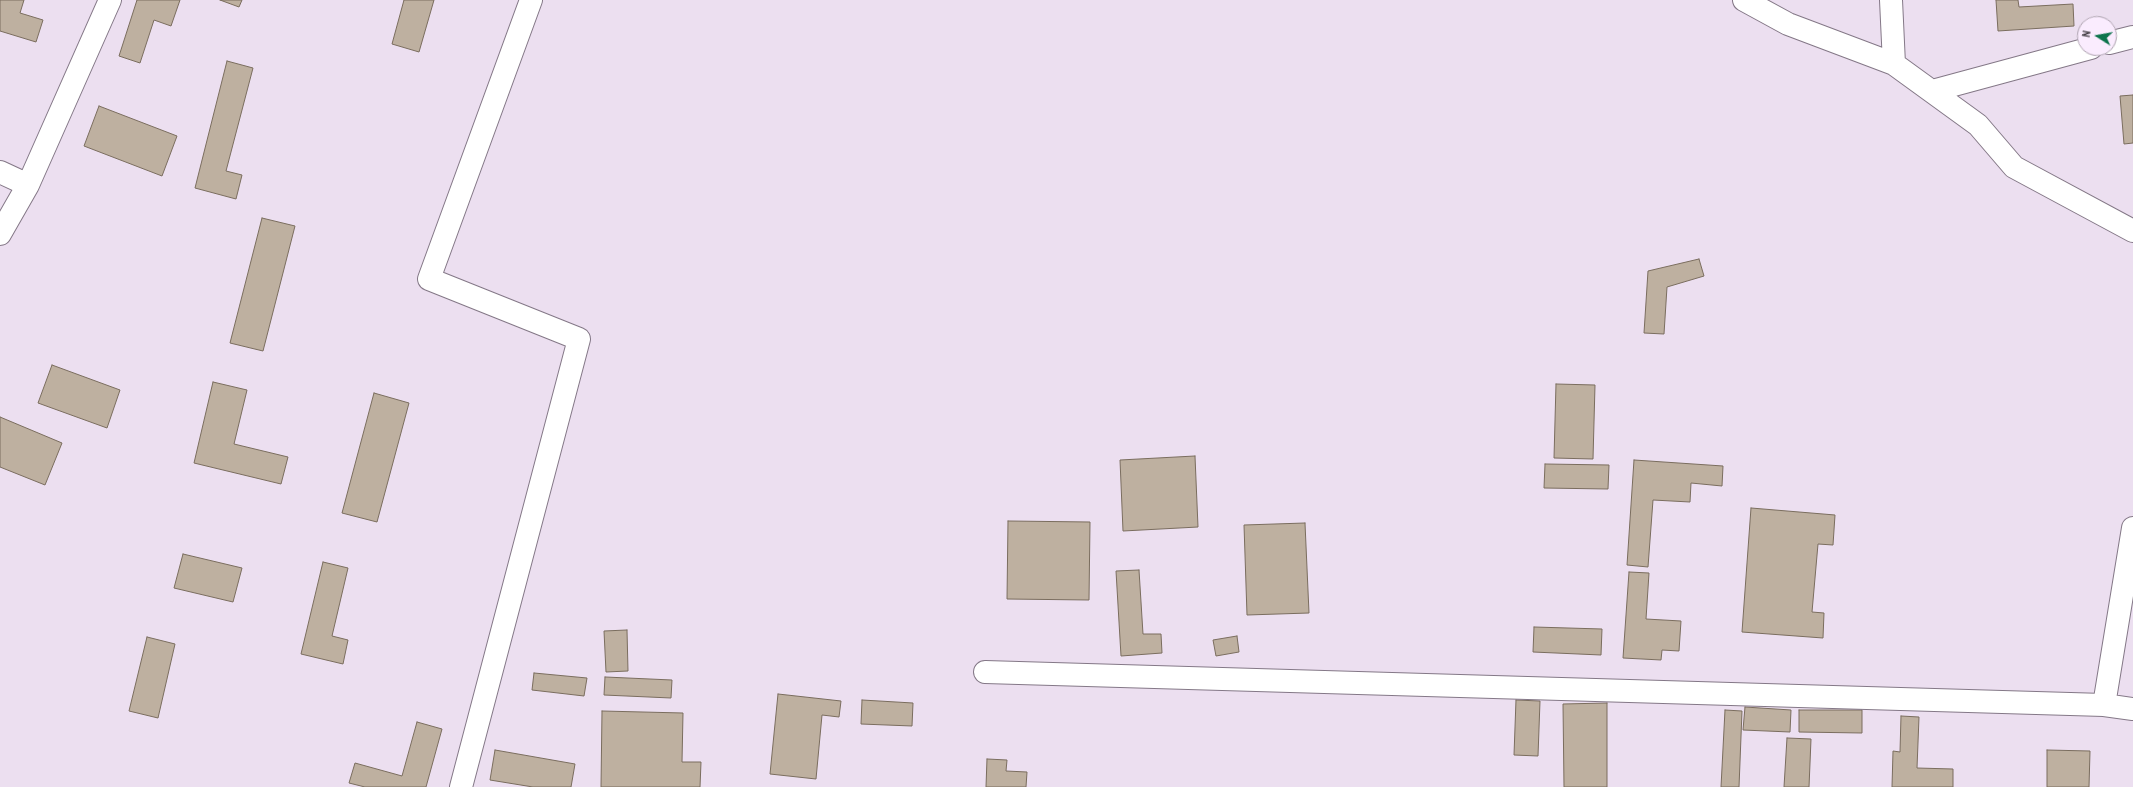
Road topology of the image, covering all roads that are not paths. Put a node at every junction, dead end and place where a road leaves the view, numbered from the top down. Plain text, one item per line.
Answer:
1 (110, 0) edge
2 (531, 0) edge
3 (1744, 0) edge
4 (1891, 0) edge
5 (2133, 36) edge
6 (2117, 41) edge
7 (2077, 52) edge
8 (1894, 64) junction
9 (1932, 91) junction
10 (0, 172) edge
11 (28, 185) junction
12 (2133, 231) edge
13 (0, 234) edge
14 (2133, 528) edge
15 (985, 672) dead end
16 (2104, 705) junction
17 (2133, 709) edge
18 (461, 787) edge

1 - 11 street
2 - 18 street
3 - 8 street
4 - 8 street
5 - 6 street
7 - 9 street
8 - 9 street
9 - 12 street
10 - 11 street
11 - 13 street
14 - 16 street
15 - 16 street
16 - 17 street

